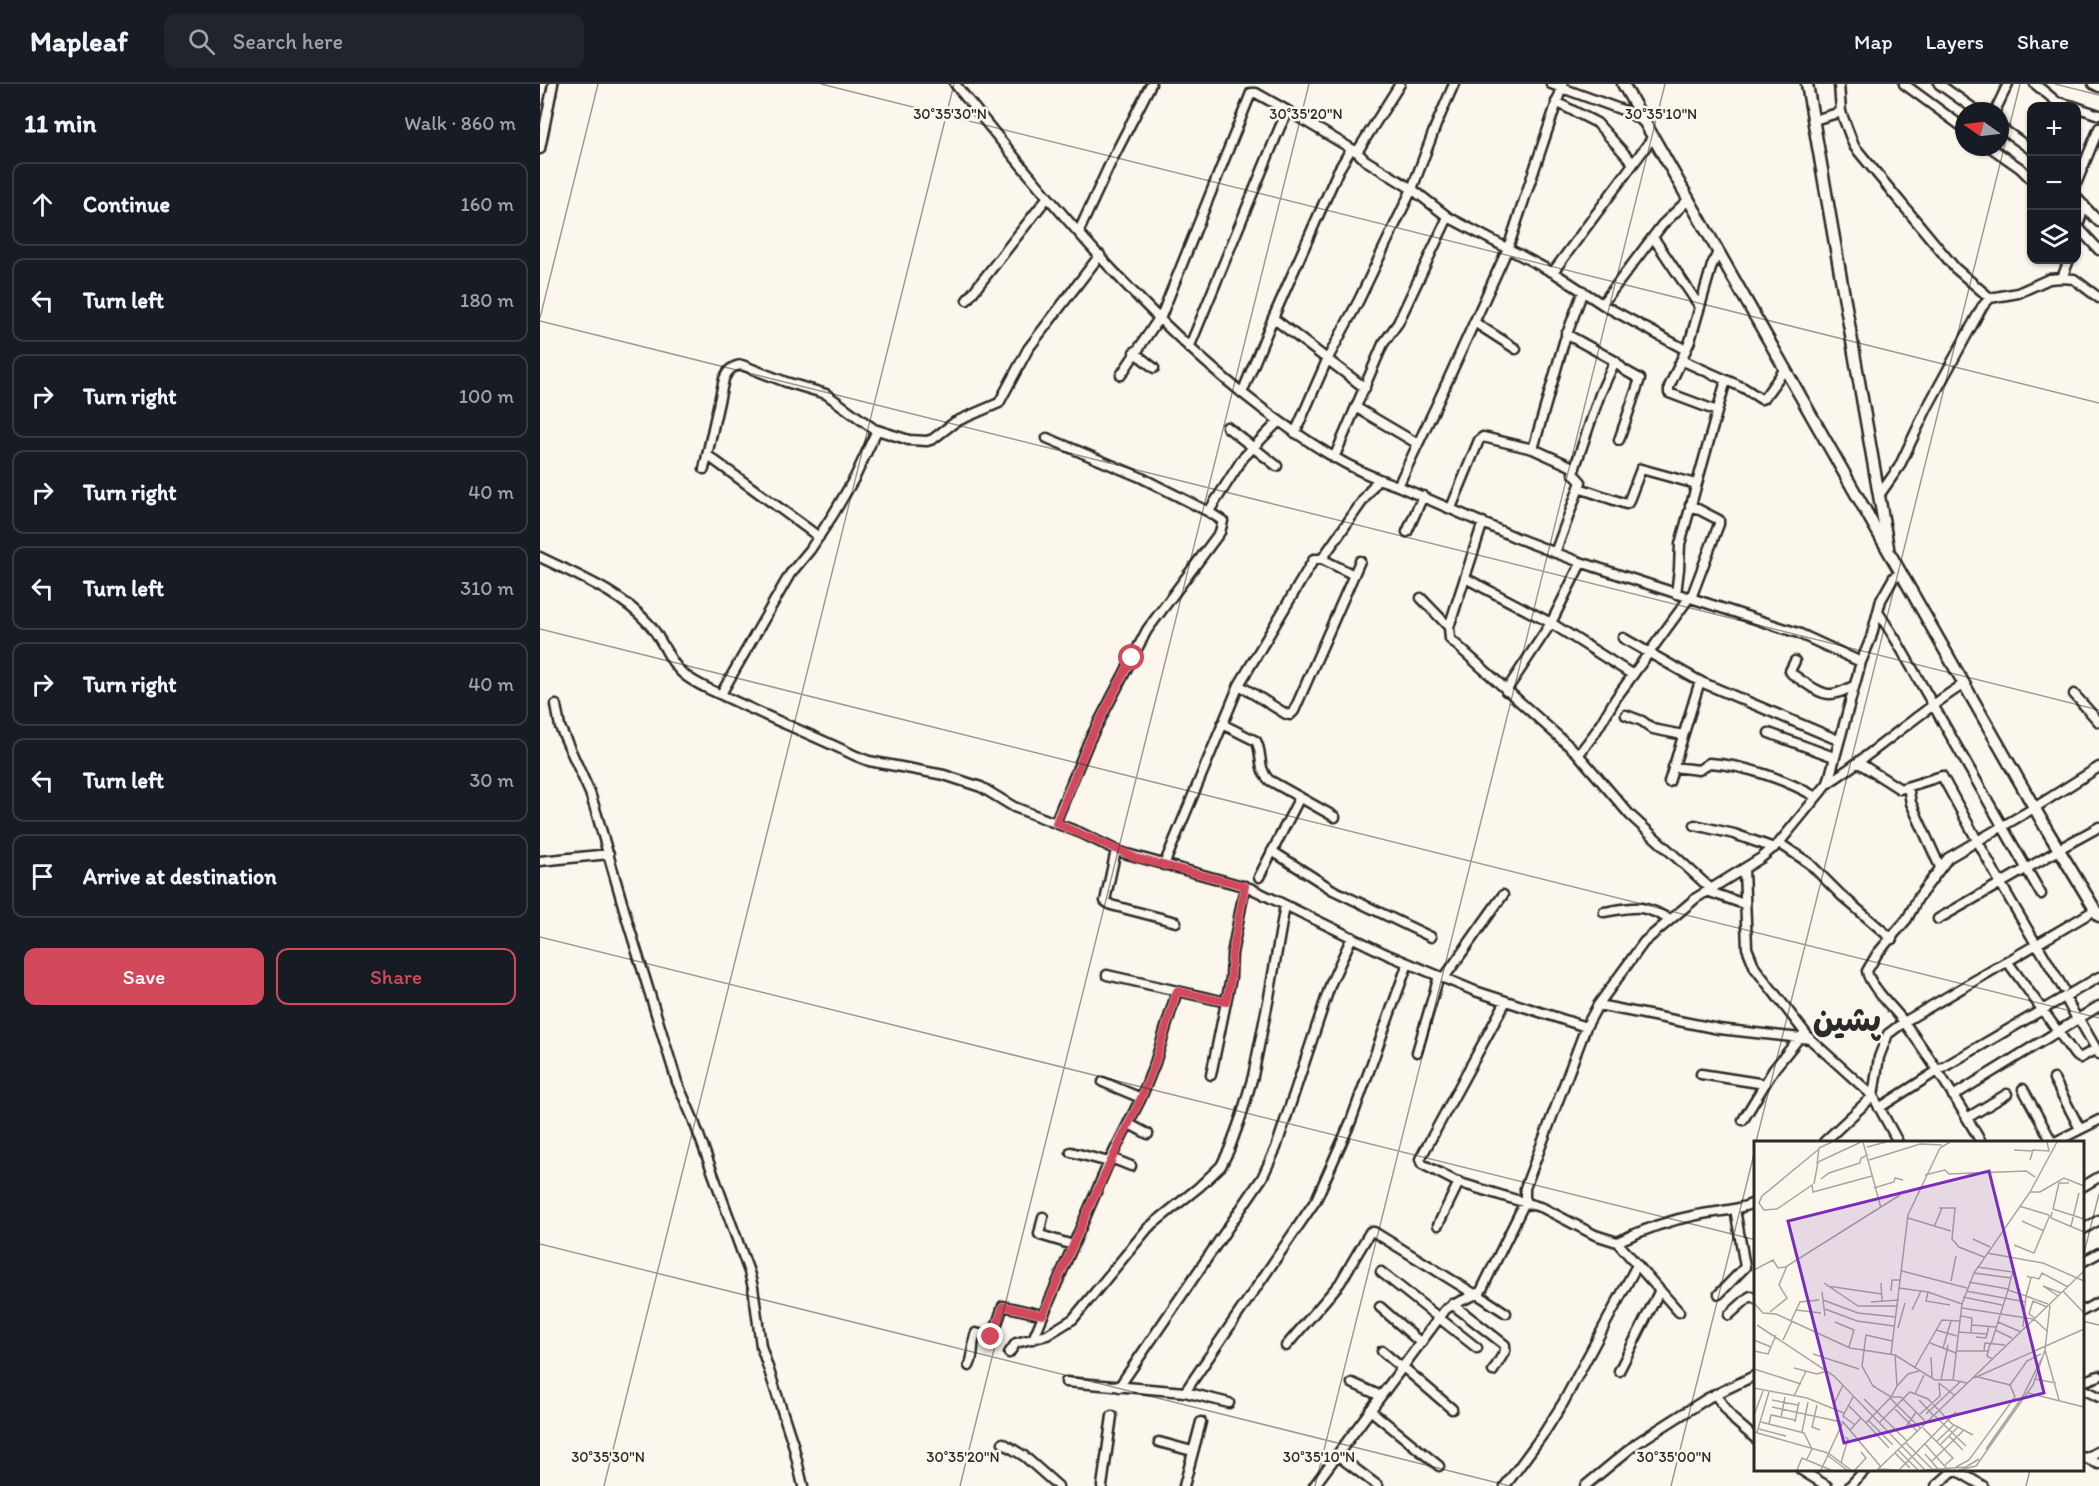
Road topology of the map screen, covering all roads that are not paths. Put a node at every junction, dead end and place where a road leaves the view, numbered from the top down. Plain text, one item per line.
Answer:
1 (553, 84) edge
2 (955, 84) edge
3 (1151, 84) edge
4 (1400, 84) edge
5 (1454, 84) edge
6 (1551, 84) edge
7 (1623, 84) edge
8 (1807, 84) edge
9 (1839, 84) edge
10 (1904, 84) edge
11 (2008, 84) edge
12 (2035, 84) edge
13 (2092, 84) edge
14 (1941, 85) edge
15 (1562, 86) edge
16 (2045, 87) edge
17 (2099, 87) edge
18 (1556, 102) junction
19 (1965, 102) edge
20 (1999, 102) edge
21 (2057, 102) edge
22 (2081, 109) edge
23 (1288, 111) junction
24 (1840, 112) junction
25 (2099, 115) edge
26 (1814, 120) junction
27 (1955, 121) edge
28 (1645, 123) junction
29 (2099, 128) edge
30 (2009, 134) edge
31 (1653, 137) junction
32 (2027, 147) edge
33 (540, 149) edge
34 (1354, 150) junction
35 (2003, 156) edge
36 (1634, 163) junction
37 (2081, 172) edge
38 (2027, 176) edge
39 (1412, 189) junction
40 (1047, 198) junction
41 (1688, 200) junction
42 (2081, 202) edge
43 (2084, 205) junction
44 (2081, 215) edge
45 (1448, 217) junction
46 (2099, 222) edge
47 (1079, 231) junction
48 (2081, 233) edge
49 (1653, 237) junction
50 (1508, 248) junction
51 (2099, 250) edge
52 (1718, 252) junction
53 (1100, 255) junction
54 (2067, 264) edge
55 (1554, 272) junction
56 (2062, 278) junction
57 (1583, 291) junction
58 (1990, 298) junction
59 (2099, 298) edge
60 (966, 300) dead end
61 (1602, 304) junction
62 (1700, 307) junction
63 (1159, 318) junction
64 (1273, 318) junction
65 (1474, 322) junction
66 (1566, 334) junction
67 (1189, 348) junction
68 (1516, 349) dead end
69 (1686, 350) junction
70 (1134, 352) junction
71 (1327, 360) junction
72 (1681, 360) junction
73 (1615, 361) junction
74 (1154, 368) dead end
75 (1785, 369) junction
76 (1121, 375) dead end
77 (1726, 380) junction
78 (1365, 388) junction
79 (1242, 393) junction
80 (1357, 408) junction
81 (1717, 411) junction
82 (1279, 421) junction
83 (1227, 427) dead end
84 (877, 430) junction
85 (1295, 433) junction
86 (1047, 438) dead end
87 (1618, 440) dead end
88 (1418, 444) junction
89 (1253, 448) junction
90 (1533, 449) junction
91 (707, 455) junction
92 (1334, 458) junction
93 (1277, 466) dead end
94 (1575, 468) junction
95 (704, 469) dead end
96 (1378, 479) junction
97 (1696, 484) junction
98 (1398, 486) junction
99 (1579, 488) junction
100 (1880, 494) junction
101 (1423, 496) junction
102 (1690, 505) junction
103 (1451, 508) junction
104 (1209, 512) junction
105 (1483, 522) junction
106 (1407, 532) dead end
107 (819, 537) junction
108 (1555, 553) junction
109 (1889, 553) junction
110 (540, 557) edge
111 (1322, 559) junction
112 (1360, 561) dead end
113 (1581, 563) junction
114 (1354, 575) junction
115 (1902, 575) junction
116 (1465, 578) junction
117 (1676, 594) junction
118 (1421, 598) dead end
119 (1690, 598) junction
120 (1878, 612) junction
121 (1551, 623) junction
122 (1449, 627) junction
123 (1623, 638) dead end
124 (1649, 653) junction
125 (1795, 661) dead end
126 (1861, 662) junction
127 (1633, 675) junction
128 (1700, 681) junction
129 (1964, 684) junction
130 (1239, 685) junction
131 (1854, 686) junction
132 (1506, 691) junction
133 (721, 694) junction
134 (2074, 694) dead end
135 (1932, 704) junction
136 (556, 705) dead end
137 (1626, 714) dead end
138 (2099, 722) edge
139 (1222, 724) junction
140 (1769, 733) dead end
141 (1683, 735) junction
142 (1838, 740) junction
143 (1578, 754) junction
144 (1834, 757) junction
145 (1859, 763) junction
146 (1673, 767) junction
147 (2099, 767) edge
148 (1669, 782) dead end
149 (1828, 783) junction
150 (1908, 787) junction
151 (1300, 797) junction
152 (1816, 797) junction
153 (2034, 808) junction
154 (1335, 817) dead end
155 (1056, 823) junction
156 (1695, 825) dead end
157 (2003, 826) junction
158 (2099, 827) edge
159 (1977, 842) junction
160 (1777, 845) junction
161 (1116, 850) junction
162 (2059, 850) junction
163 (1272, 851) junction
164 (609, 855) junction
165 (540, 861) edge
166 (1164, 865) junction
167 (1940, 867) junction
168 (1744, 869) junction
169 (2026, 869) junction
170 (1259, 876) dead end
171 (2001, 884) junction
172 (1245, 886) junction
173 (1709, 890) junction
174 (2041, 894) dead end
175 (1503, 895) dead end
176 (1744, 904) junction
177 (1285, 905) junction
178 (1604, 912) dead end
179 (2097, 913) edge
180 (1938, 919) dead end
181 (1670, 920) junction
182 (1176, 922) dead end
183 (1352, 937) junction
184 (1431, 937) dead end
185 (1892, 939) junction
186 (2037, 944) junction
187 (2007, 961) junction
188 (1408, 963) junction
189 (1107, 975) dead end
190 (1441, 977) junction
191 (2099, 977) edge
192 (2063, 988) dead end
193 (1177, 991) junction
194 (2065, 998) junction
195 (1506, 1001) junction
196 (1226, 1002) junction
197 (1599, 1005) junction
198 (2099, 1006) edge
199 (2042, 1011) junction
200 (2078, 1019) junction
201 (1904, 1022) junction
202 (1586, 1027) junction
203 (2057, 1030) junction
204 (1800, 1037) junction
205 (1810, 1039) junction
206 (2097, 1051) edge
207 (1417, 1052) dead end
208 (1937, 1071) junction
209 (1211, 1074) dead end
210 (1701, 1074) dead end
211 (2054, 1079) dead end
212 (1103, 1082) dead end
213 (1764, 1084) junction
214 (2023, 1089) dead end
215 (2007, 1094) dead end
216 (1873, 1096) junction
217 (1953, 1096) junction
218 (1141, 1098) junction
219 (1879, 1108) junction
220 (1967, 1118) junction
221 (1743, 1120) dead end
222 (2099, 1120) edge
223 (1129, 1124) junction
224 (2080, 1129) junction
225 (1148, 1134) dead end
226 (1826, 1141) edge
227 (1897, 1141) edge
228 (1980, 1141) edge
229 (2053, 1141) edge
230 (2058, 1141) edge
231 (1071, 1152) dead end
232 (1110, 1160) junction
233 (1131, 1166) dead end
234 (2099, 1177) edge
235 (1459, 1182) junction
236 (2084, 1185) edge
237 (1525, 1202) junction
238 (1754, 1202) edge
239 (1735, 1209) junction
240 (1043, 1217) dead end
241 (2099, 1220) edge
242 (1437, 1225) dead end
243 (2084, 1229) edge
244 (1617, 1242) junction
245 (1073, 1245) junction
246 (2099, 1253) edge
247 (2084, 1261) edge
248 (1637, 1264) junction
249 (1381, 1272) dead end
250 (1660, 1290) junction
251 (1476, 1294) junction
252 (1719, 1294) dead end
253 (1754, 1299) edge
254 (2099, 1302) edge
255 (1452, 1305) junction
256 (1380, 1307) dead end
257 (2084, 1310) edge
258 (1679, 1312) dead end
259 (1506, 1313) dead end
260 (1729, 1314) dead end
261 (1043, 1315) junction
262 (1439, 1318) junction
263 (1033, 1339) junction
264 (1421, 1342) junction
265 (1286, 1346) dead end
266 (1477, 1348) dead end
267 (1382, 1351) dead end
268 (1010, 1353) dead end
269 (969, 1366) dead end
270 (1402, 1367) junction
271 (1493, 1371) dead end
272 (1619, 1371) dead end
273 (1754, 1375) edge
274 (2099, 1376) edge
275 (1066, 1383) dead end
276 (1352, 1383) dead end
277 (2084, 1383) edge
278 (2084, 1384) edge
279 (1119, 1387) junction
280 (1185, 1392) junction
281 (1715, 1394) junction
282 (1381, 1396) junction
283 (2099, 1397) edge
284 (1229, 1403) dead end
285 (1452, 1409) dead end
286 (1370, 1410) junction
287 (1112, 1416) dead end
288 (1201, 1422) dead end
289 (1754, 1438) edge
290 (1159, 1442) dead end
291 (1003, 1443) dead end
292 (1192, 1451) junction
293 (2099, 1451) edge
294 (1337, 1455) junction
295 (2084, 1458) edge
296 (2099, 1464) edge
297 (1439, 1466) dead end
298 (1803, 1471) edge
299 (1864, 1471) edge
300 (1954, 1471) edge
301 (1957, 1471) edge
302 (1596, 1477) junction
303 (804, 1486) edge
304 (1058, 1486) edge
305 (1102, 1486) edge
306 (1184, 1486) edge
307 (1314, 1486) edge
308 (1378, 1486) edge
309 (1505, 1486) edge
310 (1586, 1486) edge
311 (1599, 1486) edge
312 (1827, 1486) edge
313 (1850, 1486) edge
314 (1936, 1486) edge
315 (1983, 1486) edge

1 - 33 street
2 - 40 street
3 - 47 street
4 - 34 street
5 - 39 street
6 - 15 street
7 - 28 main road
8 - 26 main road
9 - 24 street
10 - 27 street
11 - 20 street
12 - 16 street
13 - 17 street
14 - 19 street
15 - 18 street
15 - 28 street
16 - 21 street
18 - 36 street
18 - 50 street
22 - 25 street
23 - 34 street
23 - 63 street
23 - 67 street
24 - 26 street
24 - 58 street
26 - 100 main road
28 - 31 main road
29 - 37 street
30 - 32 street
31 - 36 street
31 - 41 main road
34 - 39 street
34 - 64 street
35 - 38 street
36 - 55 street
39 - 45 street
39 - 71 street
40 - 47 street
40 - 60 street
41 - 49 street
41 - 52 main road
42 - 43 street
43 - 44 street
43 - 46 street
45 - 50 street
45 - 78 street
47 - 53 street
48 - 51 street
49 - 61 street
49 - 62 street
50 - 55 street
50 - 65 street
52 - 62 street
52 - 75 main road
53 - 63 street
53 - 84 street
54 - 56 street
55 - 57 street
56 - 58 street
56 - 59 street
57 - 61 street
57 - 66 street
58 - 100 street
61 - 69 street
62 - 69 street
63 - 67 street
63 - 70 street
64 - 71 street
64 - 79 street
65 - 68 street
65 - 88 street
66 - 73 street
66 - 90 street
67 - 79 street
69 - 72 street
70 - 74 street
70 - 76 street
71 - 78 street
71 - 85 street
72 - 77 street
72 - 81 street
73 - 87 street
73 - 94 street
75 - 77 street
75 - 109 main road
77 - 81 street
78 - 80 street
79 - 82 street
80 - 88 street
80 - 92 street
81 - 97 street
82 - 85 street
82 - 89 street
83 - 89 street
84 - 91 street
84 - 107 street
85 - 92 street
86 - 104 street
88 - 98 street
89 - 93 street
89 - 104 street
90 - 94 street
90 - 103 street
91 - 95 street
91 - 107 street
92 - 96 street
94 - 99 street
96 - 98 street
96 - 111 street
97 - 99 street
97 - 102 street
98 - 101 street
99 - 108 street
100 - 109 main road
101 - 103 street
101 - 106 street
102 - 117 street
102 - 119 street
103 - 105 street
104 - 155 street
105 - 108 street
105 - 116 street
107 - 133 street
108 - 113 street
109 - 115 main road
110 - 133 street
111 - 114 street
111 - 130 street
112 - 114 street
113 - 117 street
113 - 121 street
114 - 130 street
115 - 120 street
115 - 129 main road
116 - 121 street
116 - 122 street
117 - 119 street
118 - 122 street
119 - 124 street
119 - 126 street
120 - 126 street
120 - 135 street
121 - 127 street
121 - 132 street
122 - 132 street
123 - 124 street
124 - 127 street
124 - 128 street
125 - 131 street
126 - 131 street
127 - 143 street
128 - 141 street
128 - 142 street
129 - 135 street
129 - 153 main road
130 - 139 street
131 - 142 street
132 - 143 street
133 - 155 street
134 - 138 street
135 - 145 street
135 - 157 street
136 - 164 street
137 - 141 street
139 - 151 street
139 - 166 street
140 - 144 street
141 - 146 street
142 - 144 street
143 - 173 street
144 - 149 street
145 - 149 street
145 - 150 street
146 - 148 street
146 - 152 street
147 - 153 street
149 - 152 street
150 - 159 street
150 - 167 street
151 - 154 street
151 - 163 street
152 - 160 street
153 - 157 street
153 - 162 main road
155 - 161 street
156 - 160 street
157 - 159 street
157 - 169 street
158 - 162 street
159 - 167 street
159 - 171 street
160 - 168 street
160 - 185 street
161 - 166 street
161 - 182 street
162 - 169 street
162 - 179 main road
163 - 170 street
163 - 184 street
164 - 165 street
164 - 303 street
166 - 172 street
167 - 185 street
168 - 173 street
168 - 176 street
169 - 171 street
169 - 174 street
171 - 180 street
171 - 186 street
172 - 177 street
172 - 196 street
173 - 176 street
173 - 181 street
175 - 190 street
176 - 205 street
177 - 183 street
177 - 263 street
178 - 181 street
179 - 186 street
181 - 197 street
183 - 188 street
183 - 279 street
185 - 201 street
186 - 187 street
186 - 192 street
187 - 199 street
187 - 201 street
188 - 190 street
188 - 280 street
189 - 193 street
190 - 195 street
190 - 207 street
191 - 194 street
193 - 196 street
193 - 218 street
194 - 199 street
194 - 200 street
195 - 202 street
195 - 235 street
196 - 209 street
197 - 202 street
197 - 204 street
198 - 200 street
199 - 203 street
199 - 208 street
200 - 203 street
200 - 206 street
201 - 208 street
201 - 216 street
202 - 237 street
203 - 206 street
203 - 217 street
204 - 205 street
204 - 213 street
205 - 216 street
208 - 217 street
208 - 219 street
210 - 213 street
211 - 224 street
212 - 218 street
213 - 221 street
214 - 229 street
215 - 220 street
216 - 219 street
216 - 226 street
217 - 220 street
218 - 223 street
219 - 227 street
220 - 228 street
222 - 224 street
223 - 225 street
223 - 232 street
224 - 230 street
231 - 232 street
232 - 233 street
232 - 245 street
234 - 236 street
235 - 237 street
235 - 242 street
237 - 244 street
237 - 251 street
238 - 239 street
239 - 244 street
239 - 252 street
240 - 245 street
241 - 243 street
244 - 248 street
245 - 261 street
246 - 247 street
248 - 250 street
248 - 309 street
249 - 262 street
250 - 258 street
250 - 272 street
251 - 255 street
251 - 259 street
251 - 265 street
253 - 260 street
254 - 257 street
255 - 262 street
255 - 271 street
256 - 264 street
261 - 263 street
261 - 269 street
262 - 264 street
262 - 266 street
263 - 268 street
264 - 270 street
267 - 270 street
270 - 282 street
270 - 285 street
273 - 281 street
274 - 277 street
275 - 279 street
276 - 282 street
278 - 283 street
279 - 280 street
280 - 284 street
281 - 289 street
281 - 302 street
282 - 286 street
286 - 294 street
286 - 297 street
287 - 305 street
288 - 292 street
290 - 292 street
291 - 304 street
292 - 306 street
293 - 295 street
294 - 307 street
294 - 308 street
295 - 296 street
298 - 312 street
299 - 313 street
300 - 314 street
301 - 315 street
302 - 310 street
302 - 311 street

